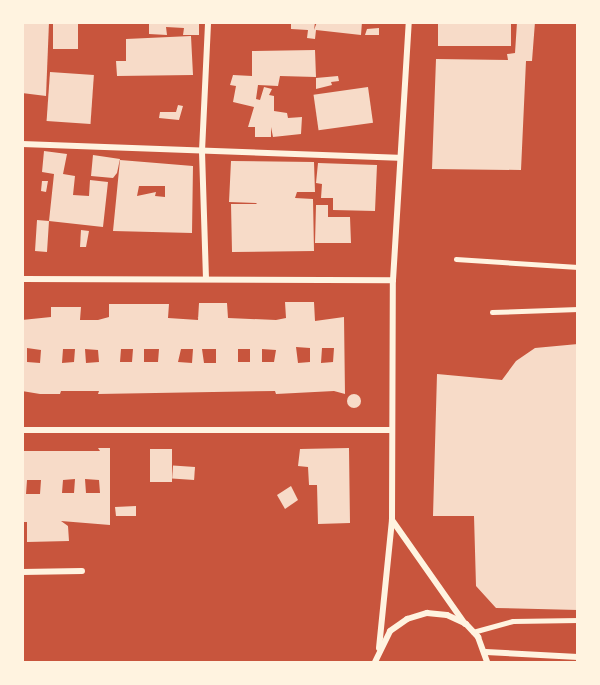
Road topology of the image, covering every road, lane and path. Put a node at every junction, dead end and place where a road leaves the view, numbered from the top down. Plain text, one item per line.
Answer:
1 (208, 22) edge
2 (409, 22) edge
3 (22, 144) edge
4 (202, 151) junction
5 (398, 158) junction
6 (456, 259) dead end
7 (578, 267) edge
8 (22, 279) edge
9 (206, 279) junction
10 (393, 280) junction
11 (578, 309) edge
12 (492, 312) dead end
13 (22, 430) edge
14 (392, 430) junction
15 (392, 520) junction
16 (82, 571) dead end
17 (22, 572) edge
18 (578, 620) edge
19 (466, 624) junction
20 (473, 632) junction
21 (379, 648) junction
22 (486, 652) junction
23 (578, 657) edge
24 (375, 663) edge
25 (487, 663) edge

1 - 4 street
2 - 5 street
3 - 4 street
4 - 5 street
4 - 9 street
5 - 10 street
6 - 7 lane
8 - 9 street
9 - 10 street
10 - 14 street
11 - 12 lane
13 - 14 street
14 - 15 street
15 - 19 street
15 - 21 street
16 - 17 street
18 - 20 lane
19 - 20 street
19 - 21 street
20 - 22 street
21 - 24 street
22 - 23 street
22 - 25 street

